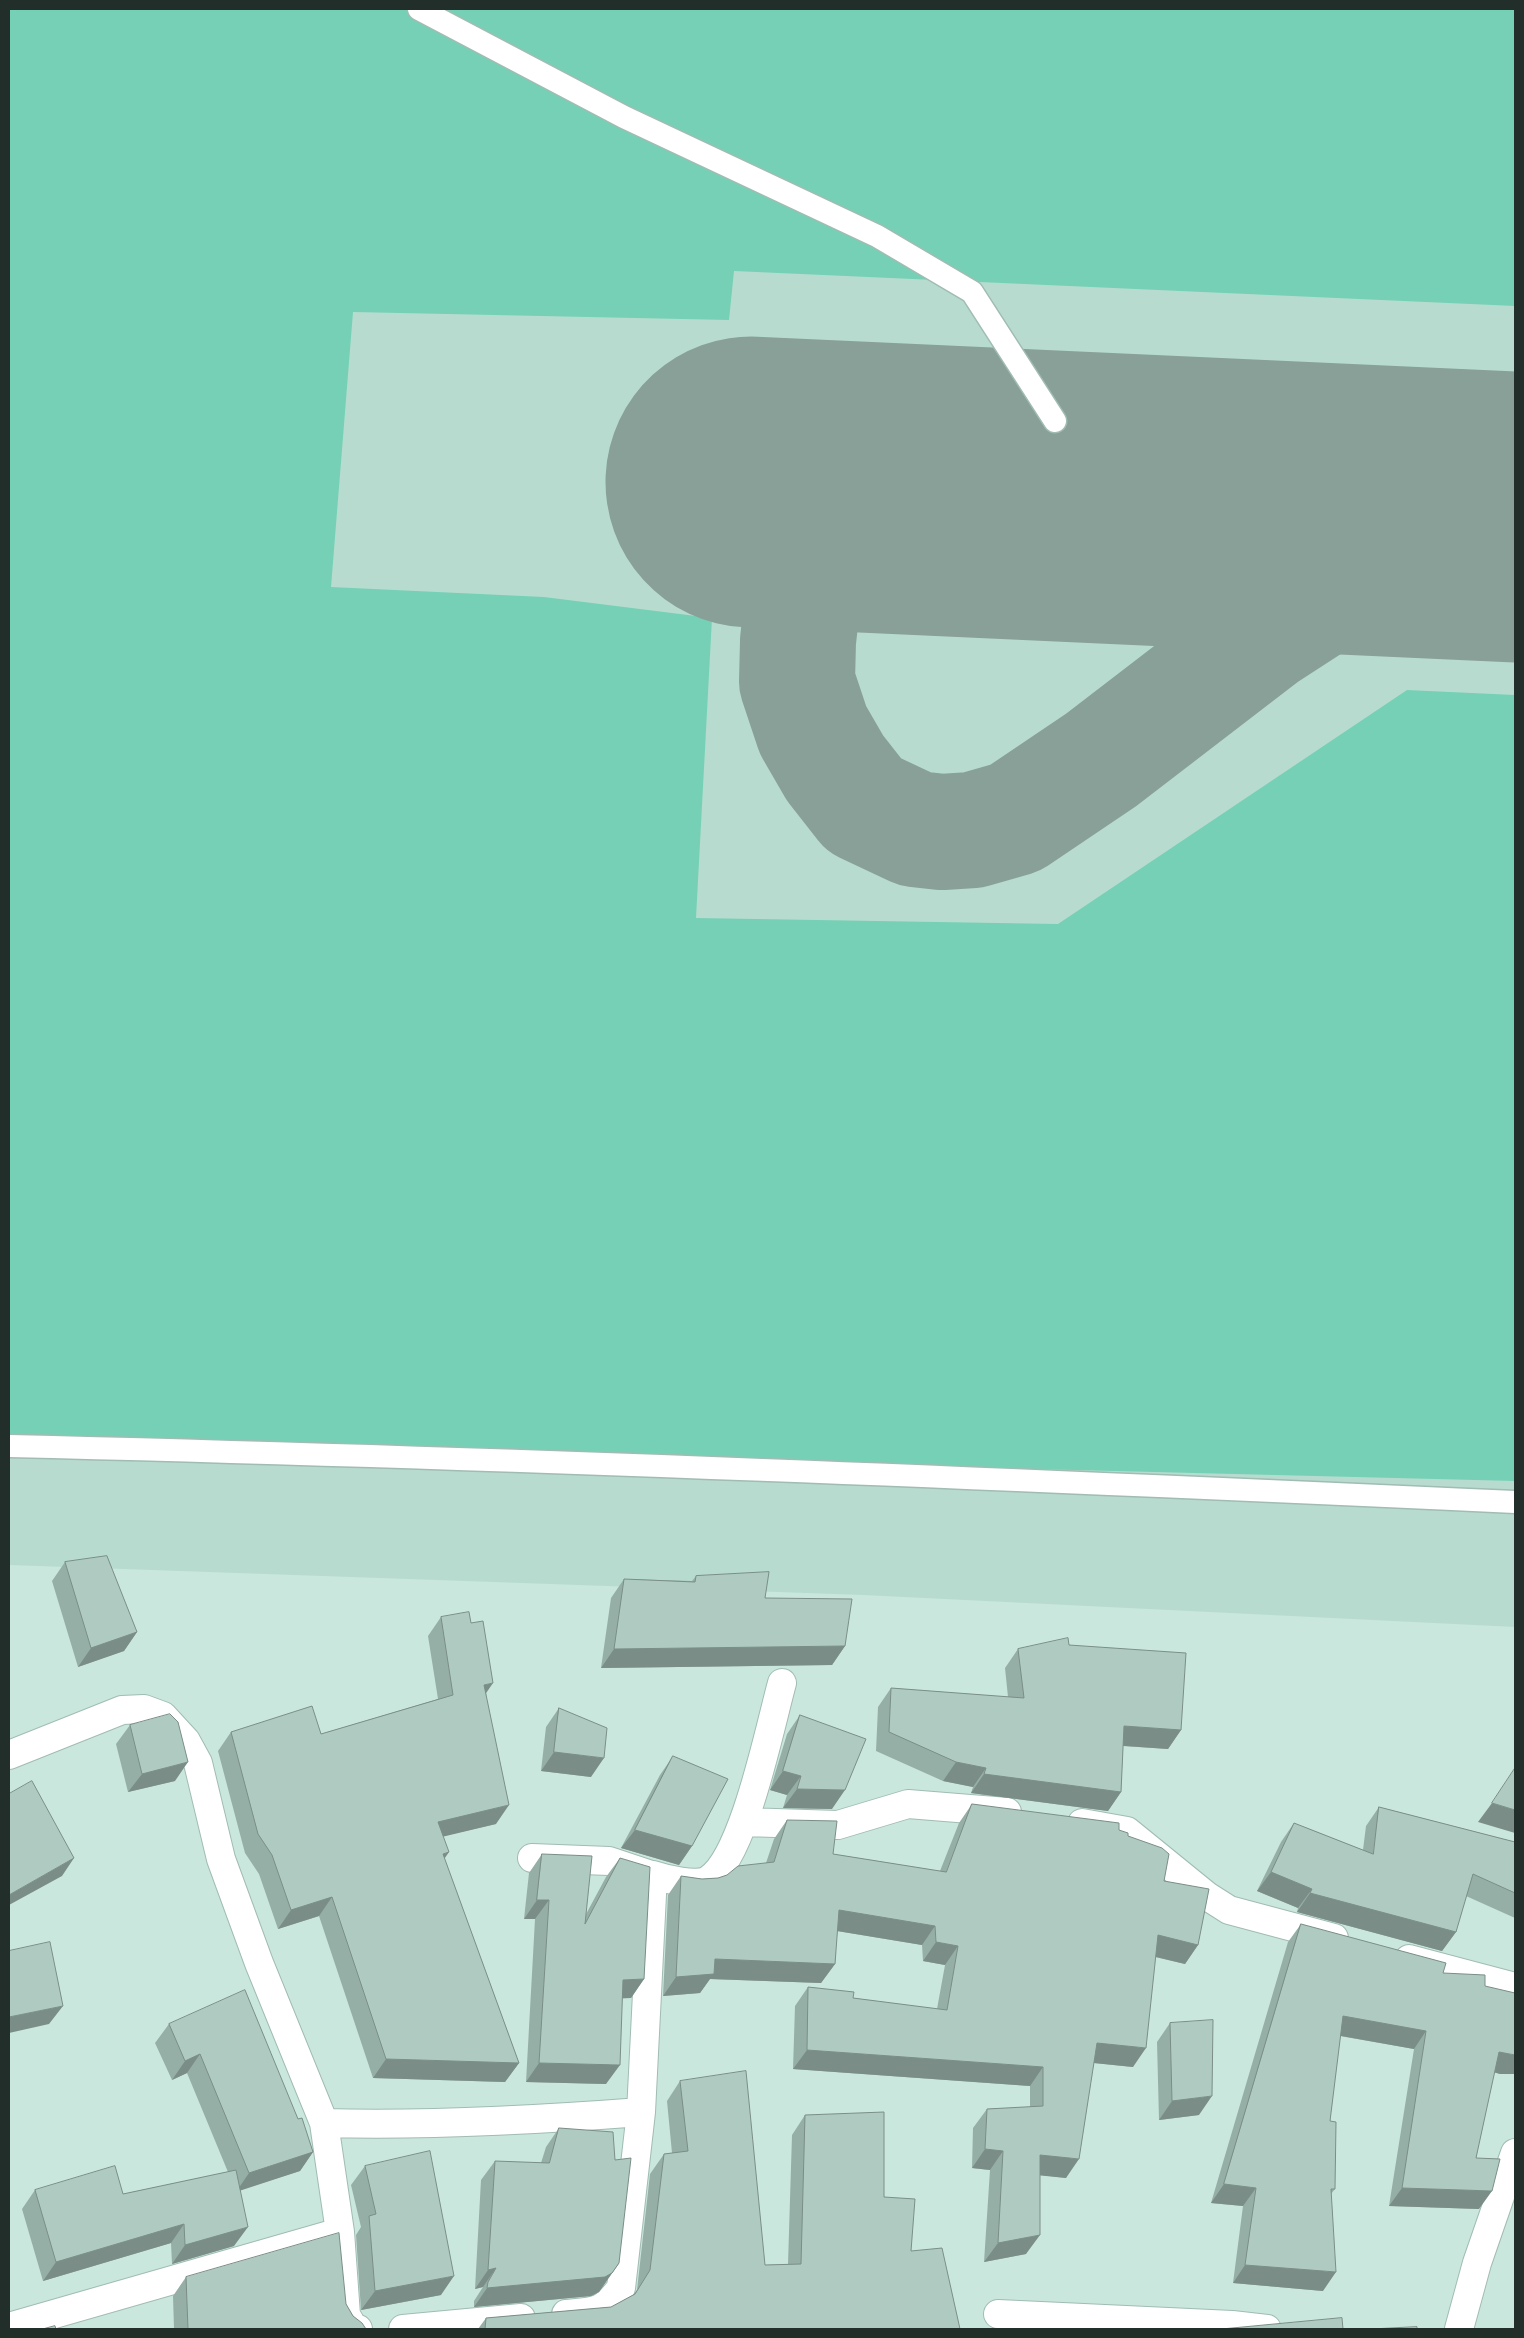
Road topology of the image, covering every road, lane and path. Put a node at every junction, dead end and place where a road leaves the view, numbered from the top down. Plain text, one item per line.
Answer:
1 (419, 9) edge
2 (1055, 421) dead end
3 (9, 1446) edge
4 (1515, 1502) edge
5 (782, 1683) dead end
6 (9, 1755) edge
7 (1029, 1816) edge
8 (1058, 1820) edge
9 (744, 1822) junction
10 (532, 1858) dead end
11 (653, 1875) junction
12 (1515, 1987) edge
13 (641, 2112) junction
14 (324, 2123) junction
15 (1515, 2153) edge
16 (340, 2232) junction
17 (998, 2314) dead end
18 (9, 2327) edge
19 (358, 2329) edge
20 (406, 2329) edge
21 (1267, 2329) edge
22 (1459, 2329) edge

1 - 2 lane
3 - 4 lane
5 - 9 street
6 - 14 street
7 - 9 street
8 - 12 street
9 - 11 street
10 - 11 street
11 - 13 street
13 - 14 street
13 - 20 street
14 - 16 street
15 - 22 street
16 - 18 street
16 - 19 street
17 - 21 street

